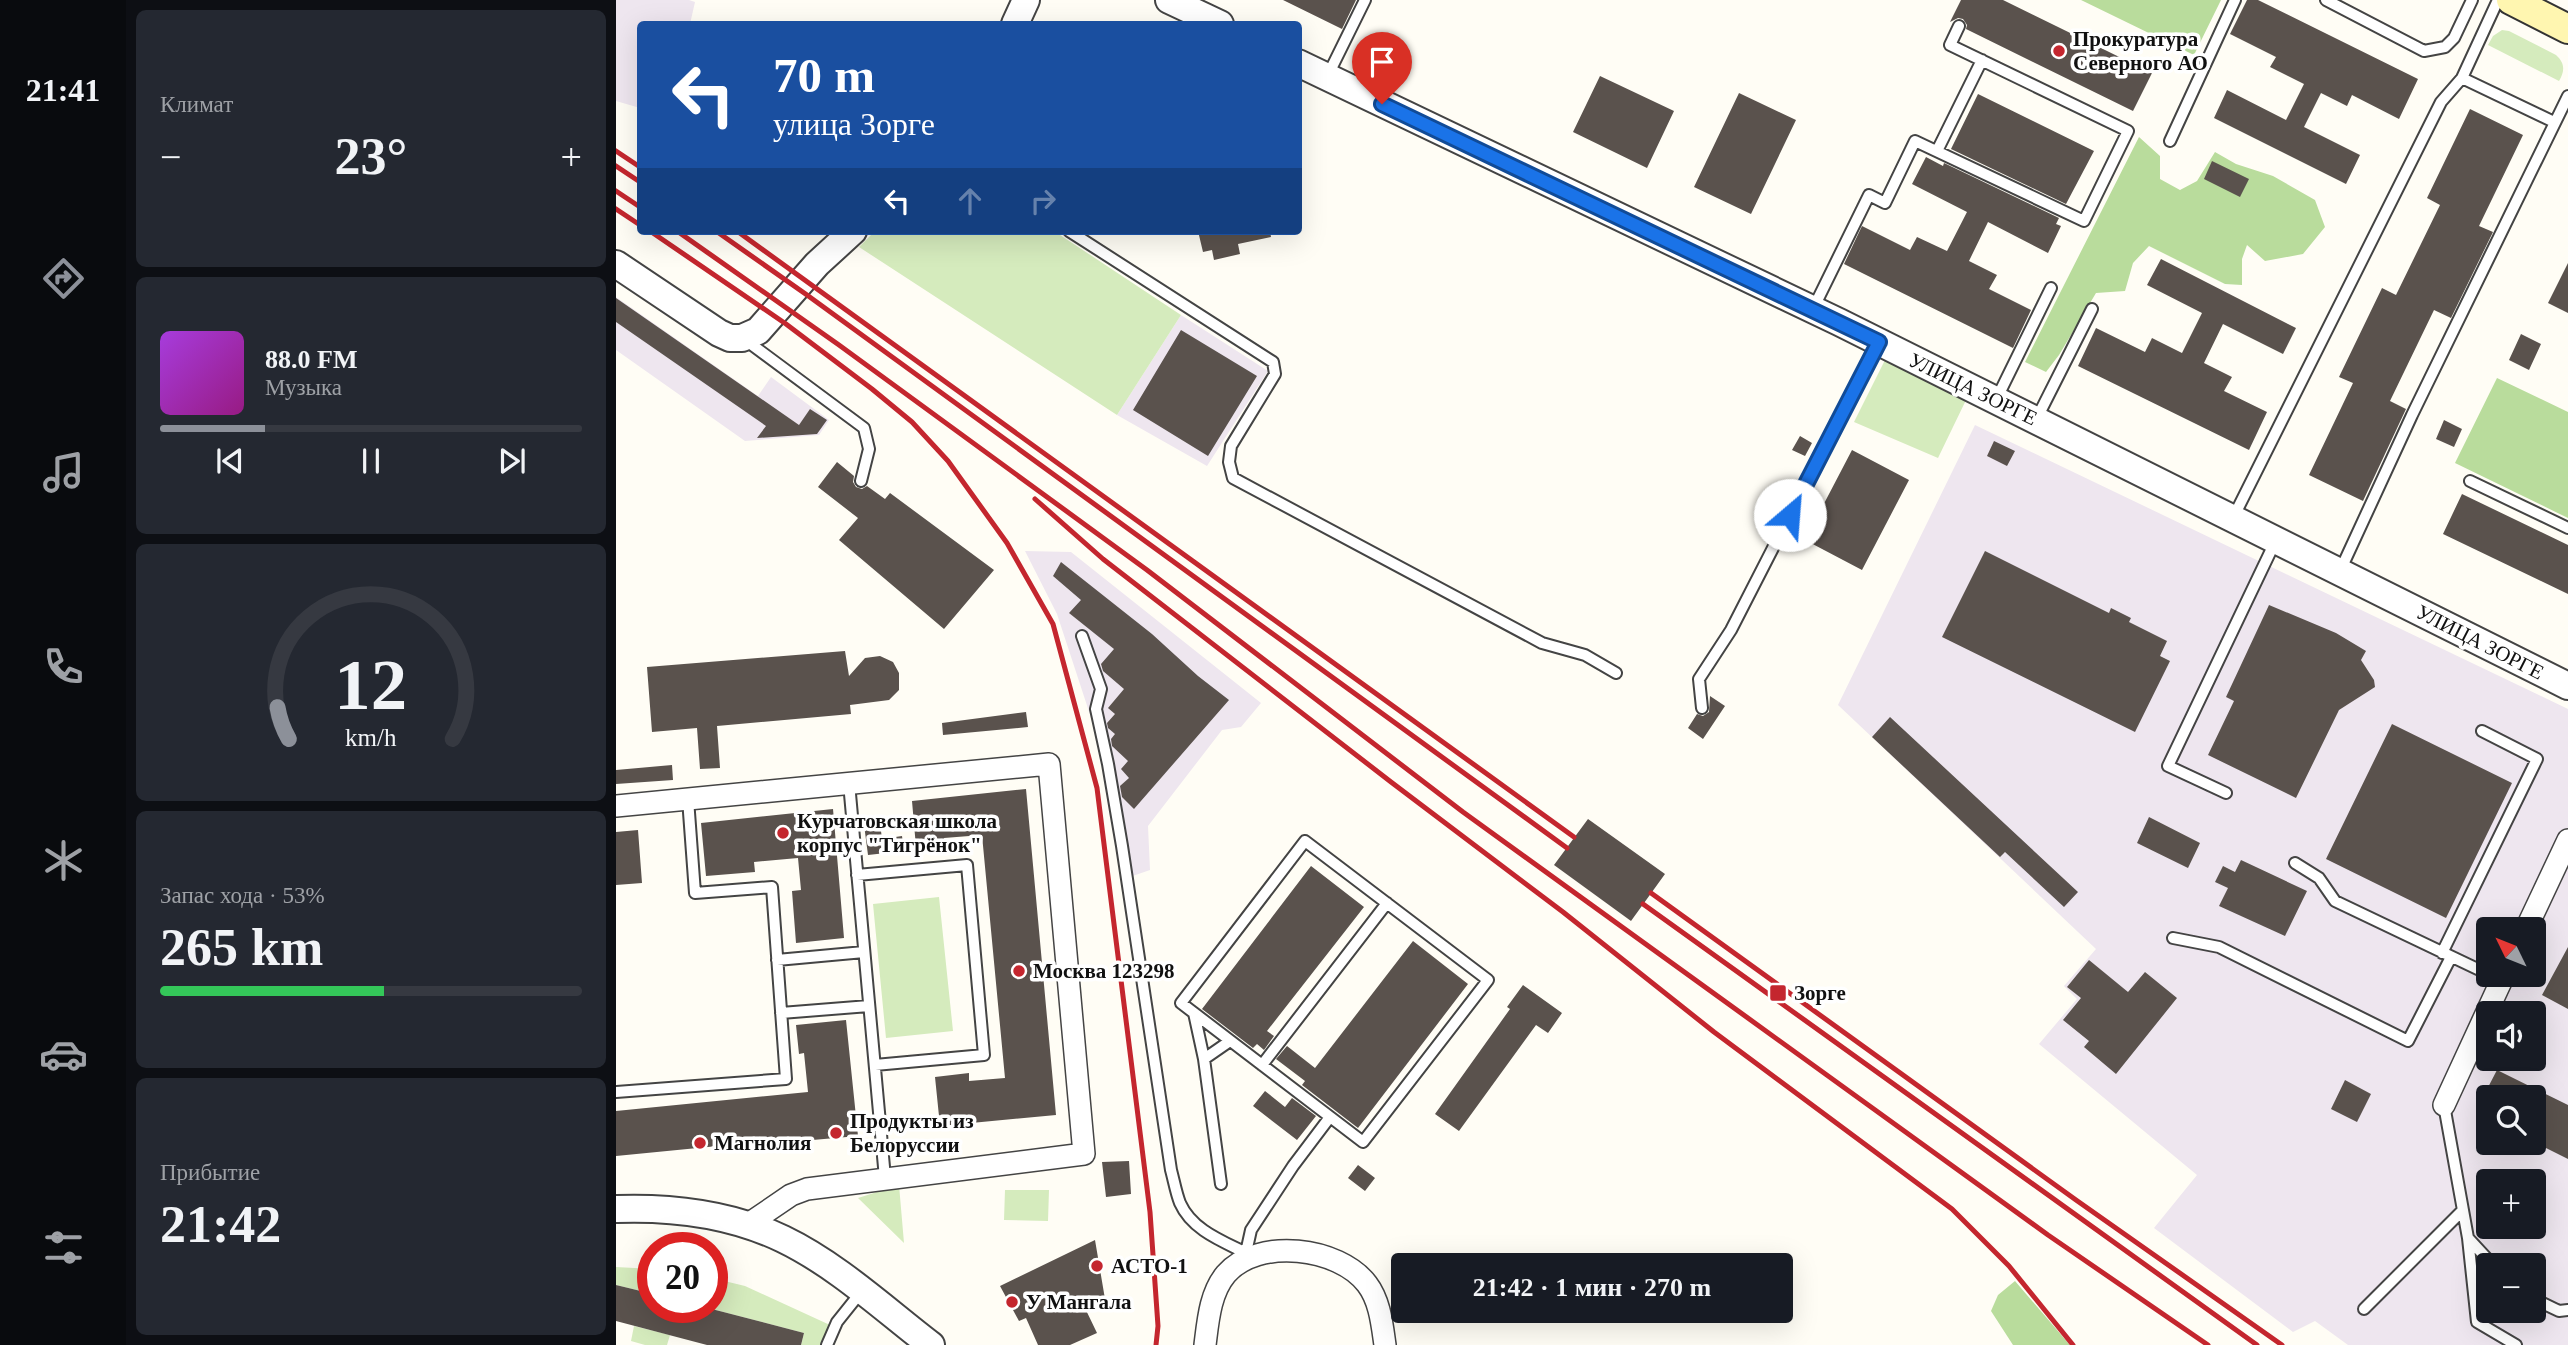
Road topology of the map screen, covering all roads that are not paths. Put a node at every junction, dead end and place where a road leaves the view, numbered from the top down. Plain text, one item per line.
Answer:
1 (1026, 0) edge
2 (1170, 0) edge
3 (1365, 0) edge
4 (2235, 0) edge
5 (2326, 0) edge
6 (2472, 0) edge
7 (2498, 0) edge
8 (2511, 0) edge
9 (1016, 21) edge
10 (1214, 21) edge
11 (1959, 26) dead end
12 (2568, 29) edge
13 (1982, 60) junction
14 (1302, 65) edge
15 (1327, 77) junction
16 (2462, 78) junction
17 (2568, 96) edge
18 (2554, 122) junction
19 (2171, 141) dead end
20 (1937, 152) junction
21 (849, 235) edge
22 (1075, 235) edge
23 (616, 264) edge
24 (2051, 288) dead end
25 (1813, 309) junction
26 (2092, 309) dead end
27 (742, 338) junction
28 (1879, 342) junction
29 (1996, 400) junction
30 (2036, 420) junction
31 (861, 481) dead end
32 (2470, 481) dead end
33 (2233, 518) junction
34 (2568, 528) edge
35 (2276, 540) junction
36 (2340, 571) junction
37 (1082, 636) dead end
38 (1616, 673) dead end
39 (2568, 686) edge
40 (1702, 708) dead end
41 (2482, 732) dead end
42 (849, 783) junction
43 (2225, 793) dead end
44 (688, 799) junction
45 (616, 806) edge
46 (2568, 840) edge
47 (2295, 863) dead end
48 (858, 875) junction
49 (1387, 903) junction
50 (2532, 917) edge
51 (2173, 938) dead end
52 (864, 952) junction
53 (2446, 955) junction
54 (777, 960) junction
55 (2476, 968) edge
56 (2492, 987) edge
57 (869, 1006) junction
58 (781, 1013) junction
59 (1194, 1013) junction
60 (1230, 1041) junction
61 (1204, 1059) junction
62 (875, 1065) junction
63 (1262, 1065) junction
64 (616, 1092) edge
65 (2444, 1105) joint
66 (1330, 1117) junction
67 (885, 1178) junction
68 (1221, 1184) dead end
69 (616, 1209) edge
70 (2461, 1212) junction
71 (747, 1225) junction
72 (2468, 1238) junction
73 (2482, 1253) edge
74 (1246, 1256) junction
75 (861, 1291) junction
76 (2546, 1305) edge
77 (2364, 1309) dead end
78 (2568, 1310) edge
79 (827, 1345) edge
80 (930, 1345) edge
81 (1205, 1345) edge
82 (1385, 1345) edge
83 (2516, 1345) edge

1 - 9 street
2 - 10 street
3 - 15 lane
4 - 19 lane
5 - 6 lane
7 - 16 lane
8 - 12 main road
11 - 13 lane
13 - 20 lane
13 - 20 lane
14 - 15 street, УЛИЦА ЗОРГЕ
15 - 25 street, УЛИЦА ЗОРГЕ
16 - 18 lane
16 - 33 lane
17 - 18 lane
18 - 36 lane
20 - 25 lane
21 - 27 street
22 - 38 lane
23 - 27 street
24 - 29 lane
25 - 28 street, УЛИЦА ЗОРГЕ
26 - 30 lane
27 - 31 lane
28 - 29 street, УЛИЦА ЗОРГЕ
28 - 40 lane
29 - 30 street, УЛИЦА ЗОРГЕ
30 - 33 street, УЛИЦА ЗОРГЕ
32 - 34 lane
33 - 35 street, УЛИЦА ЗОРГЕ
35 - 36 street, УЛИЦА ЗОРГЕ
35 - 43 lane
36 - 39 street, УЛИЦА ЗОРГЕ
37 - 74 lane
41 - 53 lane
42 - 44 street
42 - 48 lane
42 - 67 street
44 - 45 street
44 - 54 lane
46 - 50 street
47 - 53 lane
48 - 52 lane
48 - 62 lane
49 - 59 lane
49 - 63 lane
49 - 66 lane
51 - 53 lane
52 - 54 lane
52 - 57 lane
53 - 55 lane
54 - 58 lane
56 - 65 street
57 - 58 lane
57 - 62 lane
58 - 64 lane
59 - 60 lane
59 - 61 lane
60 - 61 lane
60 - 63 lane
61 - 68 lane
62 - 67 lane
63 - 66 lane
65 - 70 lane
66 - 74 lane
67 - 71 street
69 - 71 street
70 - 72 lane
70 - 77 lane
71 - 75 street
72 - 73 lane
72 - 83 lane
74 - 81 street
74 - 82 street
75 - 79 lane
75 - 80 street
76 - 78 lane

